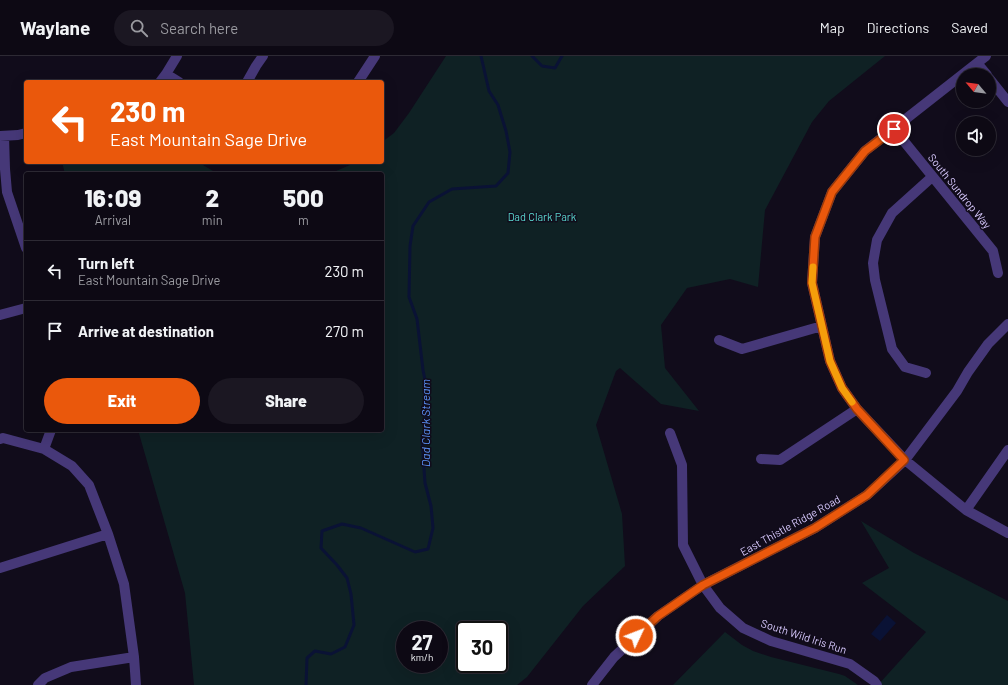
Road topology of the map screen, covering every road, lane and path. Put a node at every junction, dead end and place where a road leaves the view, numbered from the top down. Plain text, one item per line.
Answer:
1 (177, 56) edge
2 (263, 56) edge
3 (375, 56) edge
4 (986, 56) edge
5 (977, 63) junction
6 (981, 68) edge
7 (163, 78) edge
8 (248, 80) edge
9 (359, 80) edge
10 (996, 87) edge
11 (1008, 102) edge
12 (894, 129) junction
13 (24, 133) edge
14 (2, 136) edge
15 (932, 176) junction
16 (24, 242) edge
17 (998, 273) dead end
18 (24, 309) edge
19 (0, 315) edge
20 (1008, 324) edge
21 (822, 326) junction
22 (719, 340) dead end
23 (926, 374) dead end
24 (857, 409) junction
25 (50, 432) edge
26 (670, 433) dead end
27 (0, 439) edge
28 (44, 449) junction
29 (1008, 450) edge
30 (761, 459) dead end
31 (904, 460) junction
32 (966, 510) junction
33 (108, 534) junction
34 (1008, 534) edge
35 (0, 568) edge
36 (703, 585) junction
37 (134, 658) junction
38 (38, 685) edge
39 (136, 685) edge
40 (592, 685) edge
41 (877, 685) edge

1 - 7 street
2 - 8 street
3 - 9 street
4 - 5 street
5 - 6 street
5 - 12 street
10 - 11 street
12 - 15 street, South Sundrop Way
12 - 21 street
13 - 14 street
14 - 16 street
15 - 17 street, South Sundrop Way
15 - 23 street
18 - 19 street
20 - 31 street, East Thistle Ridge Road
21 - 22 street
21 - 24 street
24 - 30 street
24 - 31 street
25 - 28 street
26 - 36 street, South Wild Iris Run
27 - 28 street
28 - 33 street
29 - 32 street
31 - 32 street
31 - 36 street, East Thistle Ridge Road
32 - 34 street
33 - 35 street
33 - 37 street
36 - 40 street, East Thistle Ridge Road
36 - 41 street, South Wild Iris Run
37 - 38 street
37 - 39 street

